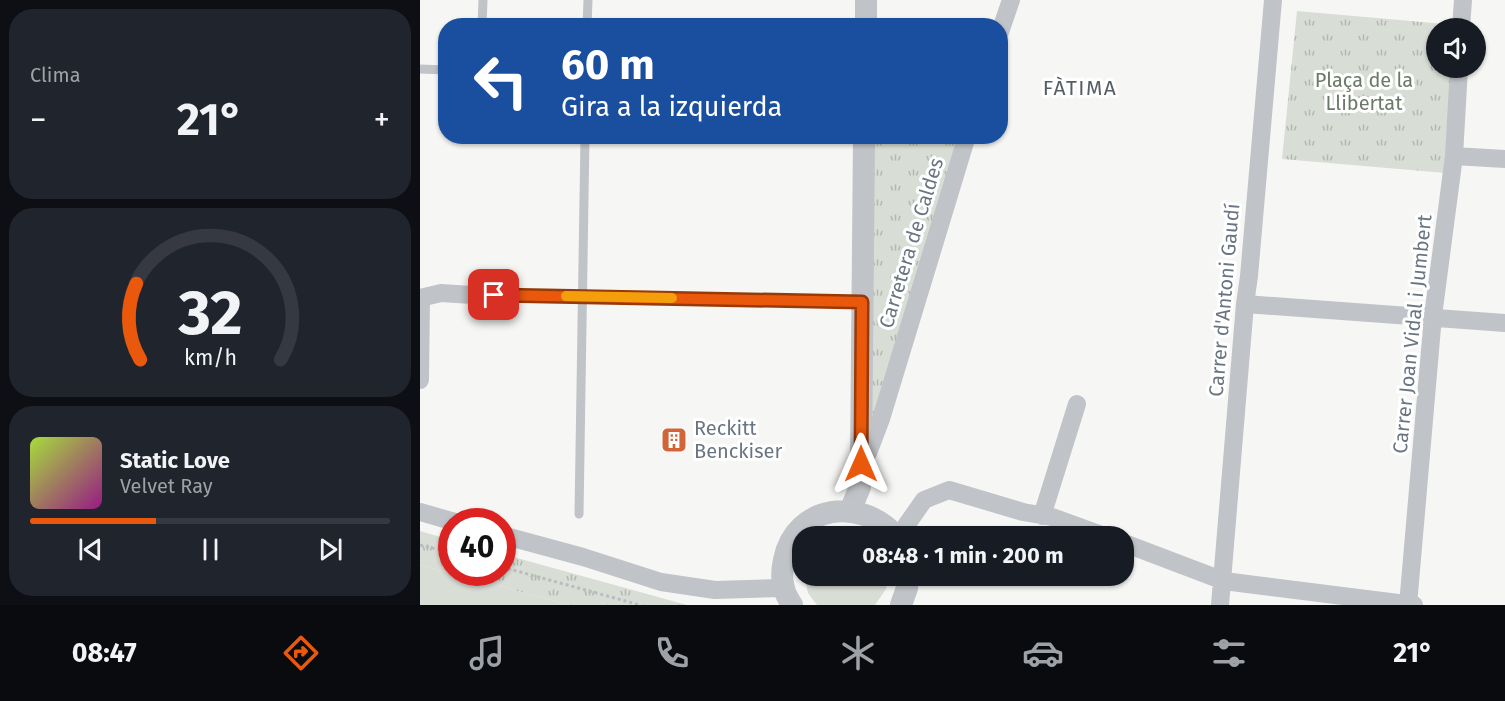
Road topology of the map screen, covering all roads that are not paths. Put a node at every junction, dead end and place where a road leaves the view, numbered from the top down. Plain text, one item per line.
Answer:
1 (483, 0) edge
2 (588, 0) edge
3 (866, 0) edge
4 (1011, 0) edge
5 (1273, 0) edge
6 (1463, 0) edge
7 (482, 18) edge
8 (587, 18) edge
9 (866, 18) edge
10 (1005, 18) edge
11 (1462, 18) edge
12 (420, 69) edge
13 (438, 70) edge
14 (1458, 78) edge
15 (585, 144) edge
16 (864, 144) edge
17 (965, 144) edge
18 (1454, 156) junction
19 (1505, 159) edge
20 (472, 295) joint
21 (583, 297) junction
22 (421, 298) edge
23 (862, 302) junction
24 (1245, 304) junction
25 (1433, 316) junction
26 (1505, 322) edge
27 (420, 381) edge
28 (1077, 404) dead end
29 (861, 464) junction
30 (850, 511) junction
31 (420, 512) edge
32 (579, 514) dead end
33 (1042, 516) junction
34 (438, 517) edge
35 (886, 526) edge
36 (905, 526) edge
37 (1077, 526) edge
38 (516, 539) edge
39 (1134, 547) edge
40 (1224, 581) junction
41 (907, 586) edge
42 (788, 596) edge
43 (1408, 604) edge
44 (901, 605) edge
45 (1220, 605) edge
46 (1414, 605) edge

1 - 7 lane
2 - 8 lane
3 - 9 street
4 - 10 street
5 - 24 street, Carrer d'Antoni Gaudí
6 - 11 street
12 - 13 lane
14 - 18 street, Carrer Joan Vidal i Jumbert
15 - 21 lane
16 - 23 street
17 - 29 street, Carretera de Caldes
18 - 19 street
18 - 25 street, Carrer Joan Vidal i Jumbert
20 - 21 lane
20 - 22 street
21 - 23 lane
21 - 32 lane
22 - 27 street
23 - 29 street
24 - 25 street
24 - 40 street, Carrer d'Antoni Gaudí
25 - 26 street
25 - 43 street, Carrer Joan Vidal i Jumbert
28 - 33 street
29 - 30 street
30 - 35 street
30 - 42 street
31 - 34 street
33 - 36 street
33 - 37 street
38 - 42 street
39 - 40 street
40 - 43 street
40 - 45 street, Carrer d'Antoni Gaudí
41 - 44 street
43 - 46 street

